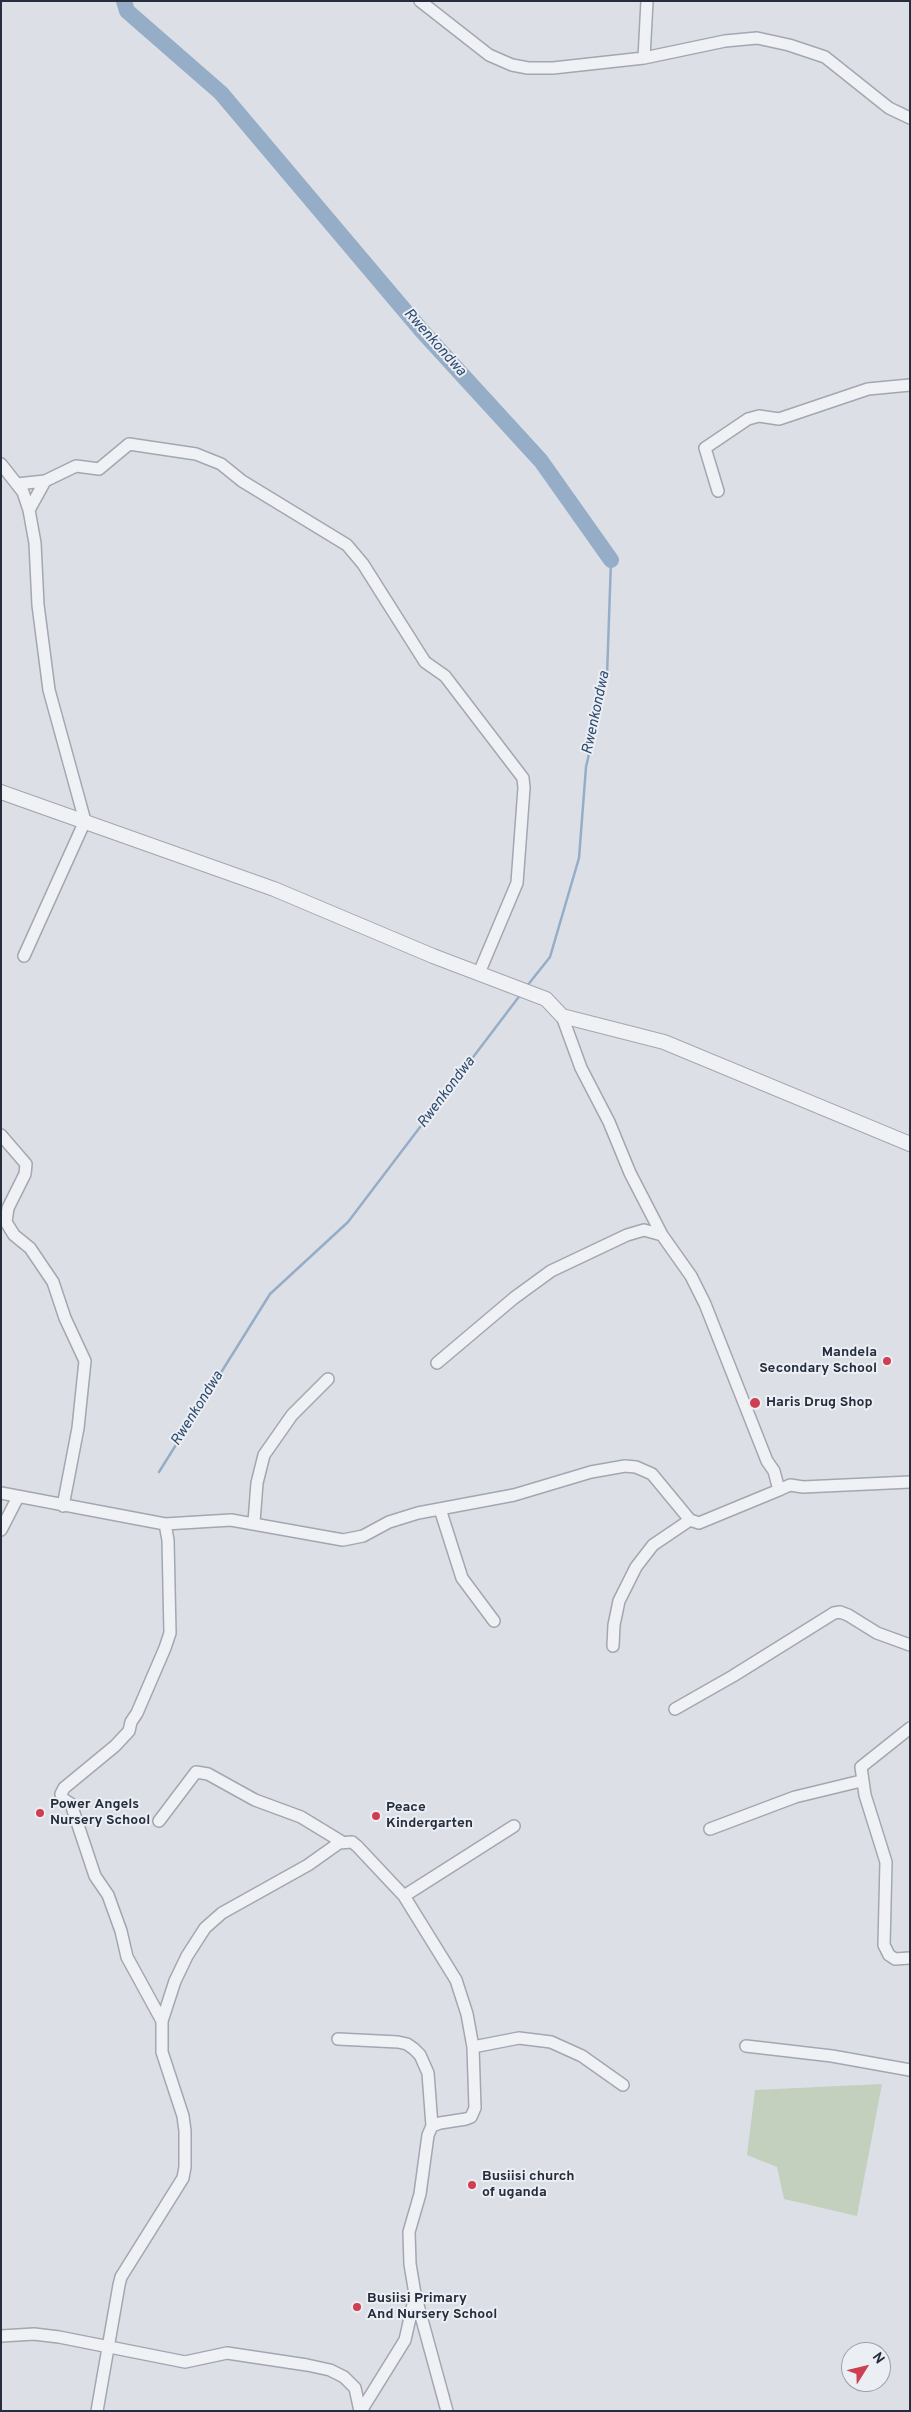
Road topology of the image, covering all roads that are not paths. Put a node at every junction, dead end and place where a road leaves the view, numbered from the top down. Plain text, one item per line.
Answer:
1 (420, 1) edge
2 (647, 1) edge
3 (644, 58) junction
4 (910, 118) edge
5 (910, 385) edge
6 (1, 464) edge
7 (46, 481) junction
8 (17, 484) junction
9 (718, 491) dead end
10 (29, 510) junction
11 (1, 792) edge
12 (85, 821) junction
13 (24, 956) dead end
14 (479, 973) junction
15 (562, 1016) junction
16 (1, 1135) edge
17 (910, 1144) edge
18 (662, 1235) junction
19 (437, 1363) dead end
20 (328, 1379) dead end
21 (910, 1482) edge
22 (778, 1490) junction
23 (1, 1493) edge
24 (18, 1497) junction
25 (63, 1506) junction
26 (440, 1509) junction
27 (690, 1520) junction
28 (254, 1522) junction
29 (165, 1524) junction
30 (1, 1530) edge
31 (494, 1621) dead end
32 (910, 1645) edge
33 (613, 1646) dead end
34 (675, 1709) dead end
35 (910, 1728) edge
36 (861, 1781) junction
37 (159, 1821) dead end
38 (514, 1826) dead end
39 (710, 1829) dead end
40 (342, 1842) junction
41 (404, 1896) junction
42 (910, 1958) edge
43 (162, 2021) junction
44 (338, 2039) dead end
45 (746, 2046) dead end
46 (473, 2047) junction
47 (910, 2070) edge
48 (623, 2085) dead end
49 (432, 2126) junction
50 (415, 2294) junction
51 (1, 2336) edge
52 (109, 2348) junction
53 (97, 2411) edge
54 (360, 2411) edge
55 (447, 2411) edge

1 - 3 street
2 - 3 street
3 - 4 street
5 - 9 street
6 - 8 street
7 - 8 street
7 - 10 street
7 - 14 street
8 - 10 street
10 - 12 street
11 - 12 street
12 - 13 street
12 - 14 street
14 - 15 street
15 - 17 street
15 - 18 street
16 - 25 street
18 - 19 street
18 - 22 street
20 - 28 street
21 - 22 street
22 - 27 street
23 - 24 street
24 - 25 street
24 - 30 street
25 - 29 street
26 - 27 street
26 - 28 street
26 - 31 street
27 - 33 street
28 - 29 street
29 - 43 street
32 - 34 street
35 - 36 street
36 - 39 street
36 - 42 street
37 - 40 street
38 - 41 street
40 - 41 street
40 - 43 street
41 - 46 street
43 - 52 street
44 - 49 street
45 - 47 street
46 - 48 street
46 - 49 street
49 - 50 street
50 - 54 street
50 - 55 street
51 - 52 street
52 - 53 street
52 - 54 street

